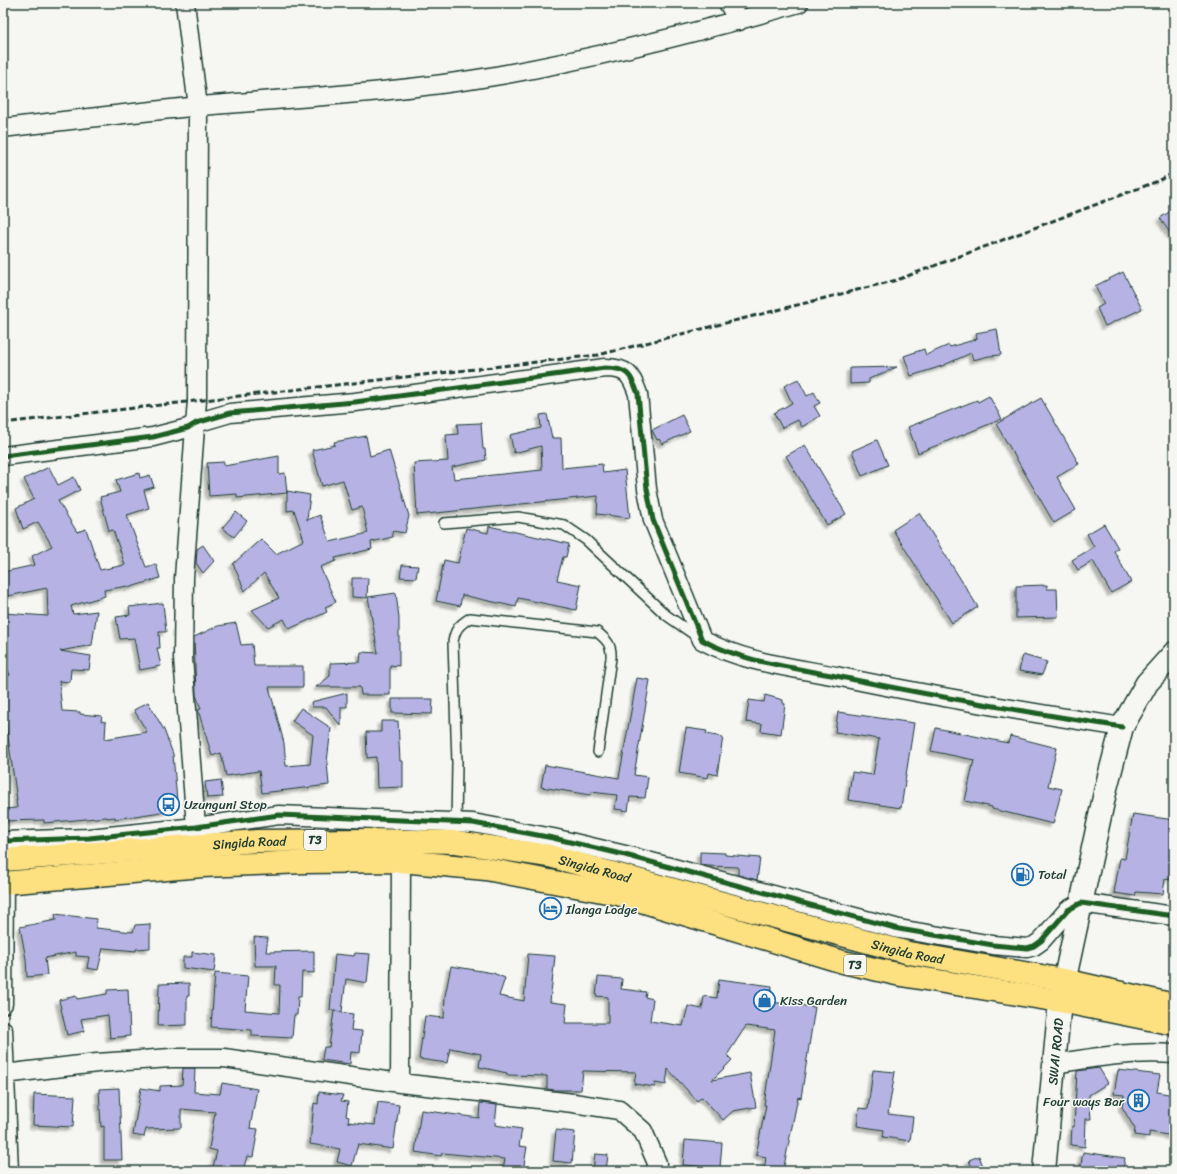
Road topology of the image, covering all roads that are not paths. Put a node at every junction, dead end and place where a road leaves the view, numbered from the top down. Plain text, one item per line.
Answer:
1 (185, 3) edge
2 (728, 3) edge
3 (799, 3) edge
4 (739, 20) junction
5 (198, 107) junction
6 (3, 128) edge
7 (196, 423) junction
8 (3, 456) edge
9 (444, 522) dead end
10 (702, 640) junction
11 (1174, 653) edge
12 (1122, 727) junction
13 (598, 752) dead end
14 (196, 827) junction
15 (456, 832) junction
16 (3, 841) edge
17 (3, 860) edge
18 (401, 861) junction
19 (4, 883) edge
20 (1081, 903) junction
21 (1174, 916) edge
22 (1062, 991) junction
23 (3, 1004) edge
24 (1174, 1005) edge
25 (1174, 1024) edge
26 (3, 1030) edge
27 (1174, 1054) edge
28 (1055, 1064) junction
29 (4, 1074) junction
30 (400, 1083) junction
31 (9, 1171) edge
32 (656, 1171) edge
33 (1044, 1171) edge

1 - 5 street
2 - 4 street
3 - 4 street
4 - 5 street
5 - 6 street
5 - 7 street
7 - 8 street
7 - 10 street
7 - 14 street
9 - 10 lane
10 - 12 street
11 - 12 street, SWAI ROAD
12 - 20 street, SWAI ROAD
13 - 15 lane
14 - 15 street
14 - 16 street
15 - 17 highway, Singida Road / T3
15 - 20 street
15 - 22 highway, Singida Road / T3
18 - 19 highway, Singida Road / T3
18 - 22 highway, Singida Road / T3
18 - 30 street
19 - 23 street
20 - 21 street
20 - 22 street, SWAI ROAD
22 - 24 highway, Singida Road / T3
22 - 25 highway, Singida Road / T3
22 - 28 street, SWAI ROAD
26 - 29 street
27 - 28 street
28 - 33 street, SWAI ROAD
29 - 30 street
29 - 31 street
30 - 32 street

